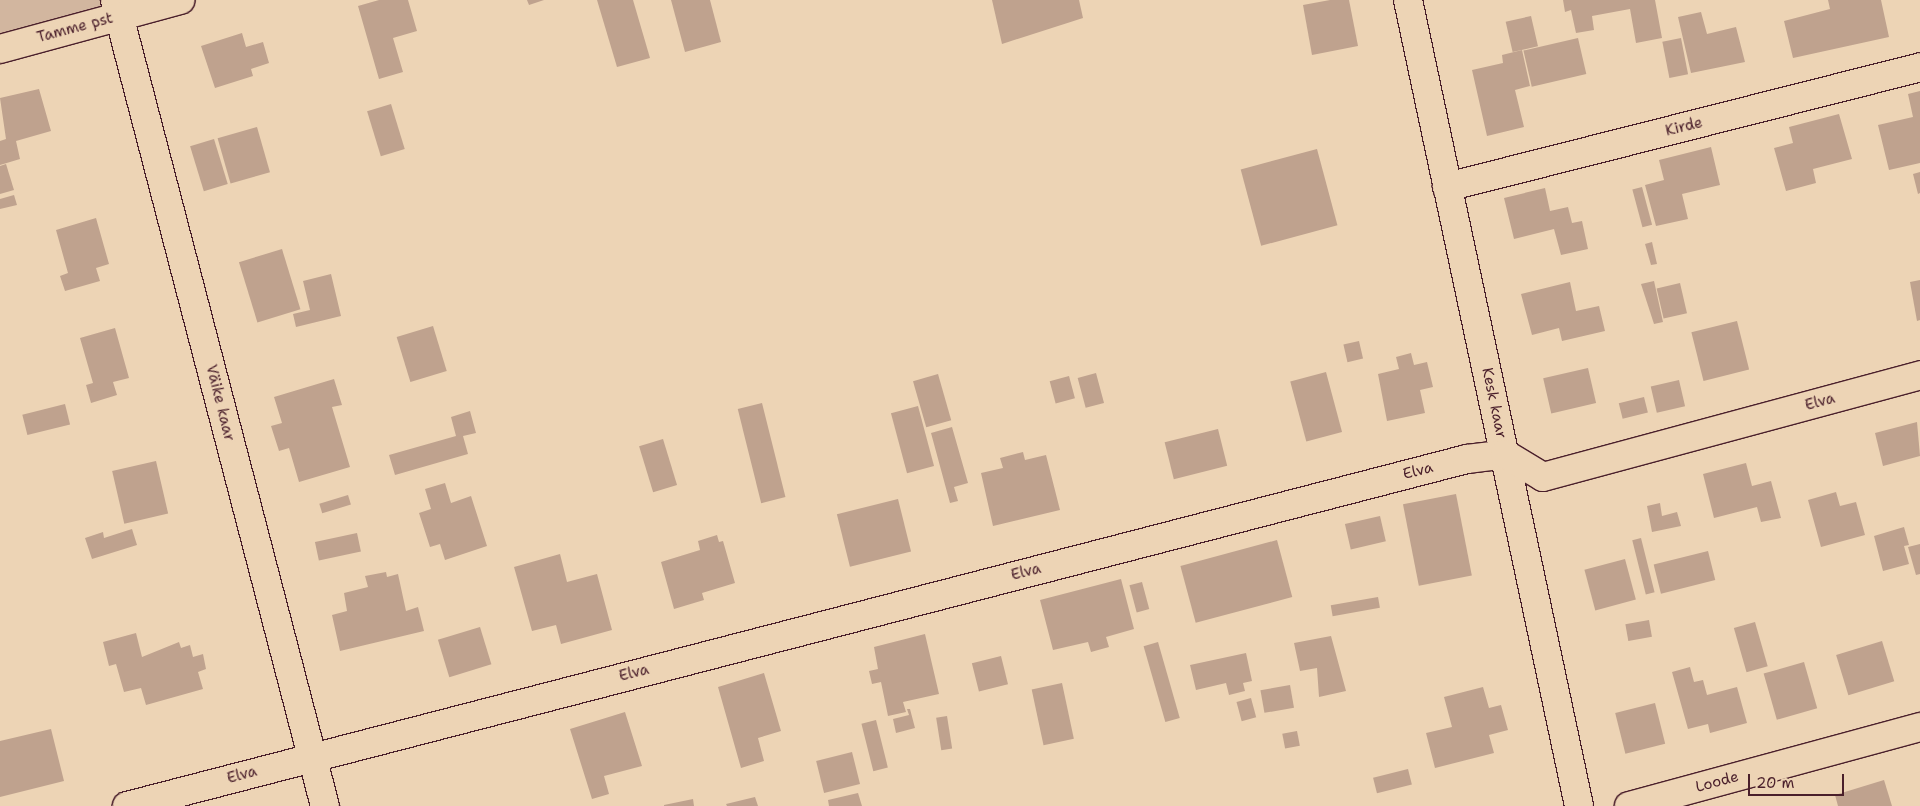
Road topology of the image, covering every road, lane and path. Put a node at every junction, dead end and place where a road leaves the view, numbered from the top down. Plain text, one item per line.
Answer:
1 (180, 0) edge
2 (1408, 0) edge
3 (117, 8) edge
4 (0, 49) edge
5 (1920, 67) edge
6 (1447, 187) junction
7 (1920, 375) edge
8 (1505, 454) junction
9 (1920, 727) edge
10 (311, 756) junction
11 (127, 806) edge
12 (325, 806) edge
13 (1579, 806) edge
14 (1629, 806) edge

1 - 3 street, Tamme pst
2 - 6 street, Kesk kaar
3 - 4 street, Tamme pst
3 - 10 street, Väike kaar
5 - 6 street, Kirde
6 - 8 street, Kesk kaar
7 - 8 street, Elva
8 - 10 street, Elva
8 - 13 street, Kesk kaar
9 - 14 street, Loode
10 - 11 street, Elva
10 - 12 street, Väike kaar

